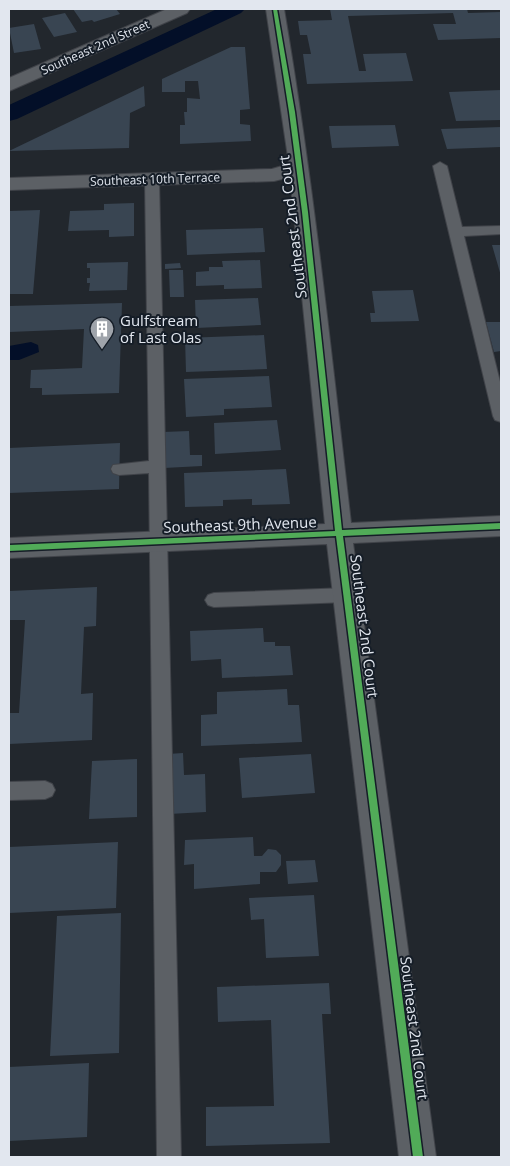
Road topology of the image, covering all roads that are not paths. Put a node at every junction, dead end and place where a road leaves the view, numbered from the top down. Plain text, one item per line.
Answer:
1 (181, 9) edge
2 (276, 13) edge
3 (9, 84) edge
4 (440, 166) dead end
5 (299, 167) junction
6 (152, 179) junction
7 (9, 184) edge
8 (501, 230) edge
9 (456, 232) junction
10 (501, 416) edge
11 (157, 466) junction
12 (119, 468) dead end
13 (501, 526) edge
14 (339, 535) junction
15 (158, 540) junction
16 (9, 548) edge
17 (347, 595) junction
18 (214, 600) dead end
19 (45, 790) dead end
20 (9, 791) edge
21 (169, 1157) edge
22 (418, 1157) edge

1 - 3 street, Southeast 2nd Street
2 - 5 street, Southeast 2nd Court
4 - 9 lane
5 - 6 street, Southeast 10th Terrace
5 - 14 street, Southeast 2nd Court
6 - 7 street, Southeast 10th Terrace
6 - 11 lane
8 - 9 lane
9 - 10 lane
11 - 12 lane
11 - 15 lane
13 - 14 street, Southeast 9th Avenue
14 - 15 street, Southeast 9th Avenue
14 - 17 street, Southeast 2nd Court
15 - 16 street, Southeast 9th Avenue
15 - 21 lane
17 - 18 lane
17 - 22 street, Southeast 2nd Court
19 - 20 lane

